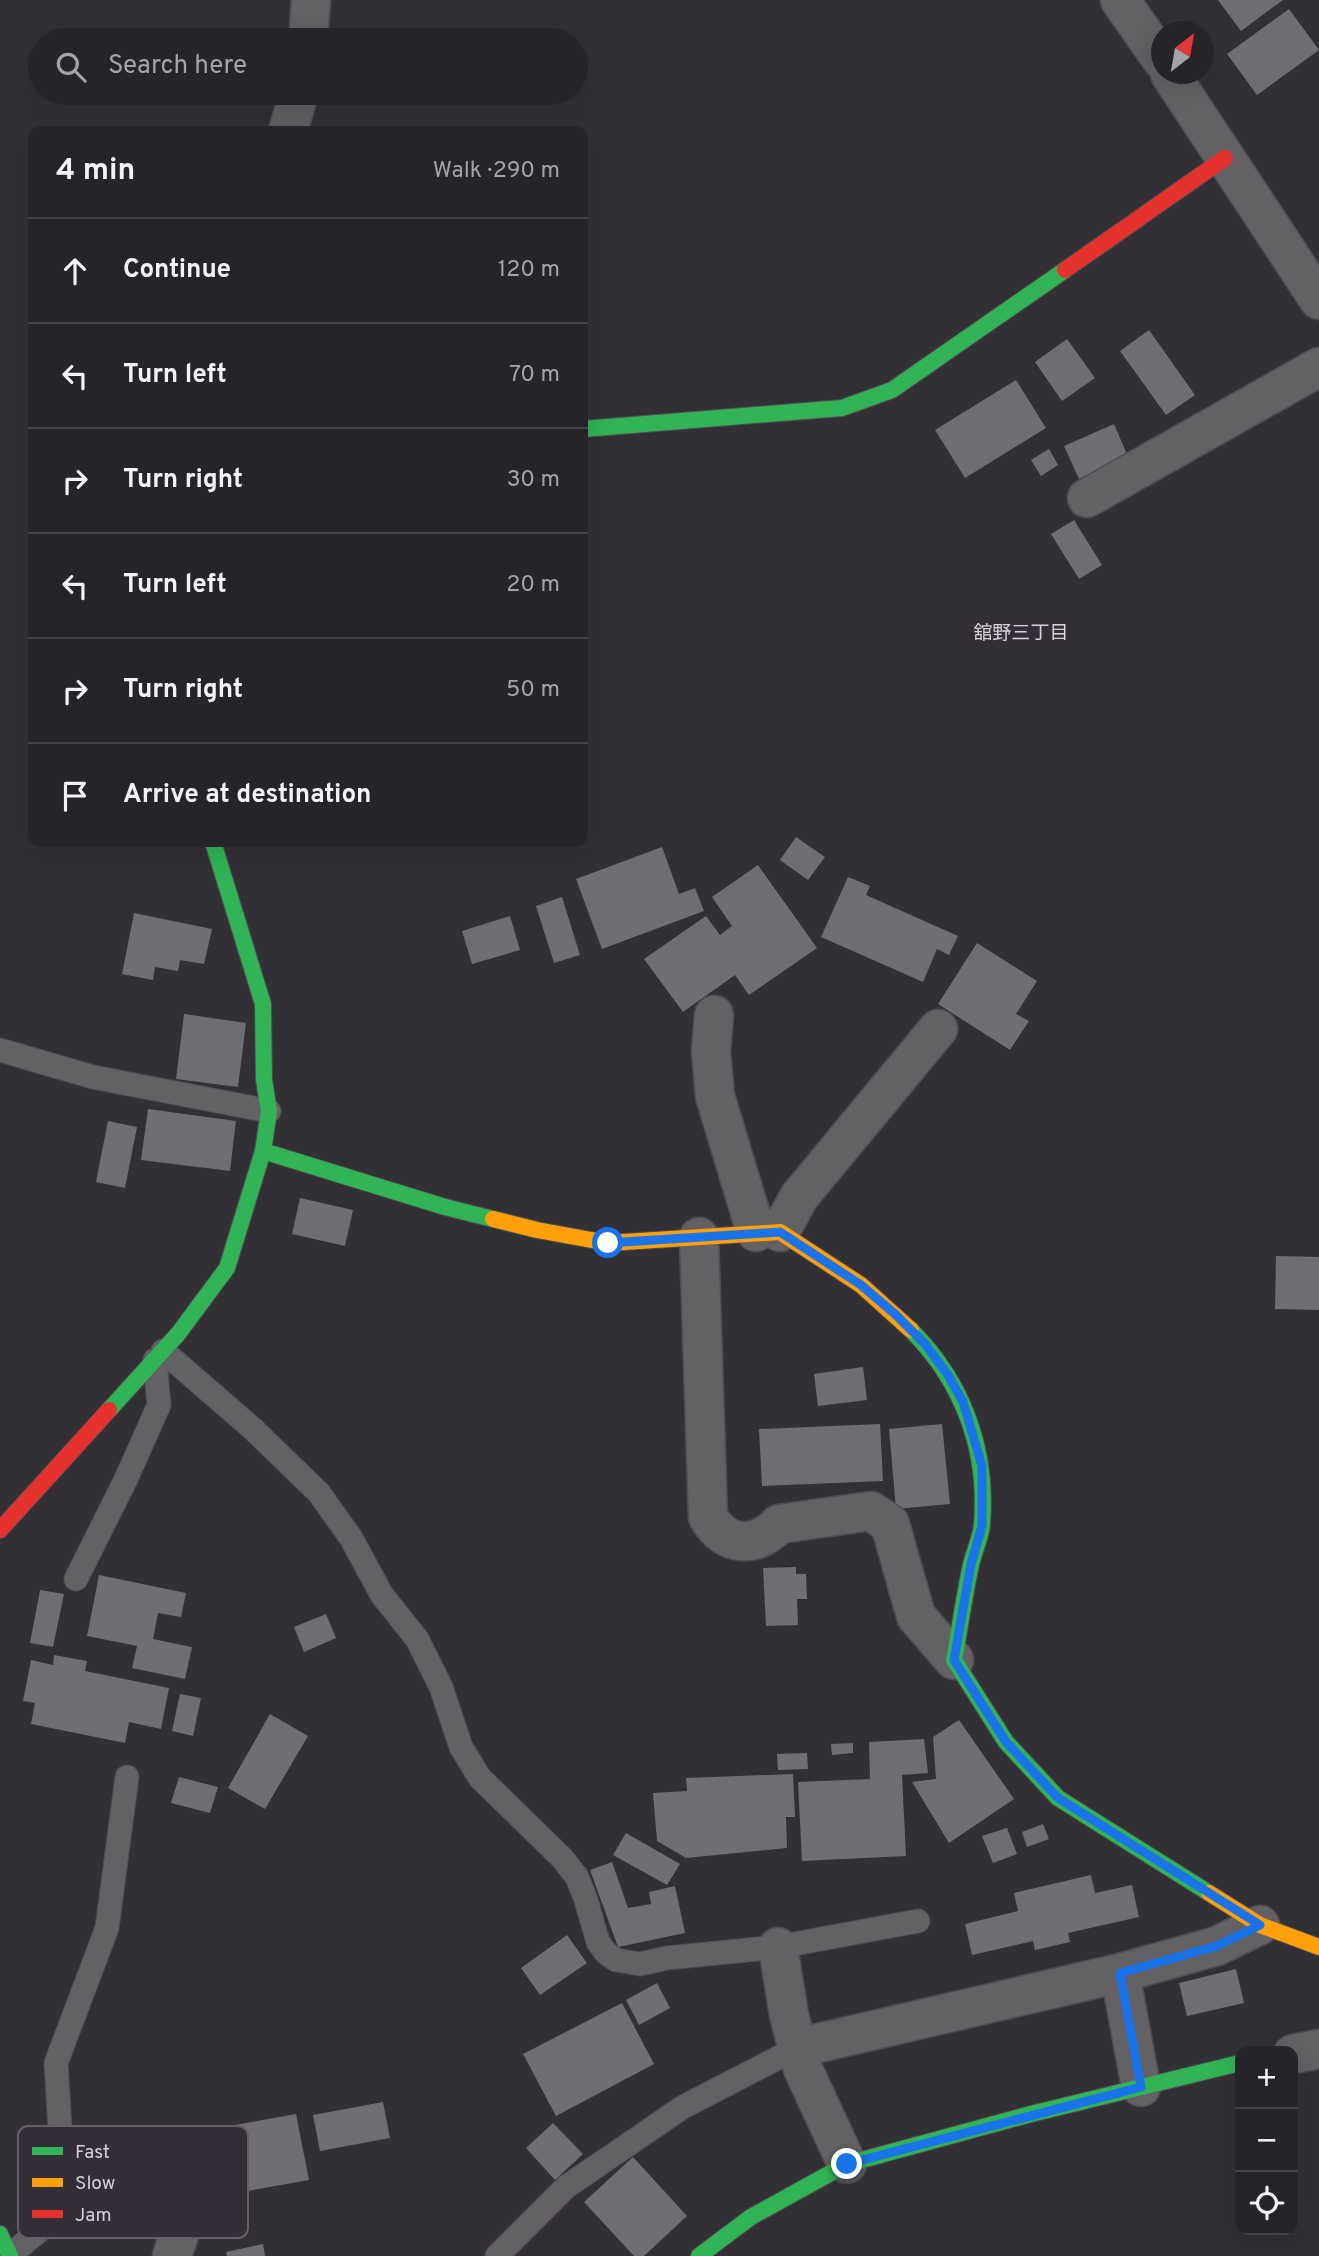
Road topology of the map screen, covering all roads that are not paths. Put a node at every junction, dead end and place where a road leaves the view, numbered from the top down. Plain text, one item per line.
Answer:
1 (311, 0) edge
2 (1120, 0) edge
3 (309, 28) edge
4 (1151, 45) edge
5 (1177, 84) edge
6 (296, 105) edge
7 (289, 126) edge
8 (1226, 158) junction
9 (1319, 300) edge
10 (1319, 367) edge
11 (588, 429) edge
12 (1087, 498) dead end
13 (215, 847) edge
14 (713, 1015) dead end
15 (938, 1029) dead end
16 (0, 1050) edge
17 (270, 1111) junction
18 (263, 1151) junction
19 (768, 1232) junction
20 (699, 1237) junction
21 (159, 1355) junction
22 (0, 1530) edge
23 (76, 1579) dead end
24 (954, 1660) junction
25 (127, 1777) dead end
26 (918, 1921) dead end
27 (1260, 1925) junction
28 (778, 1947) junction
29 (1319, 1947) edge
30 (1120, 1973) junction
31 (797, 2048) junction
32 (1319, 2049) edge
33 (1298, 2052) edge
34 (1235, 2064) edge
35 (1141, 2087) junction
36 (59, 2126) edge
37 (847, 2164) junction
38 (0, 2234) edge
39 (30, 2238) edge
40 (10, 2255) edge
41 (498, 2256) edge
42 (698, 2256) edge

1 - 3 street
2 - 4 street
5 - 8 street
6 - 7 street
8 - 9 street
8 - 11 street
10 - 12 street
13 - 17 street
14 - 19 street
15 - 19 street
16 - 17 lane
17 - 18 street
18 - 20 street
18 - 21 street
19 - 20 street
19 - 24 street
20 - 24 street
21 - 22 street
21 - 23 lane
21 - 28 lane
24 - 27 street
25 - 36 lane
26 - 28 lane
27 - 29 street
27 - 30 street
28 - 31 street
30 - 31 street
30 - 35 street
31 - 37 street
31 - 41 lane
32 - 33 street
34 - 35 street
35 - 37 street
37 - 42 street
38 - 40 street
39 - 40 lane

